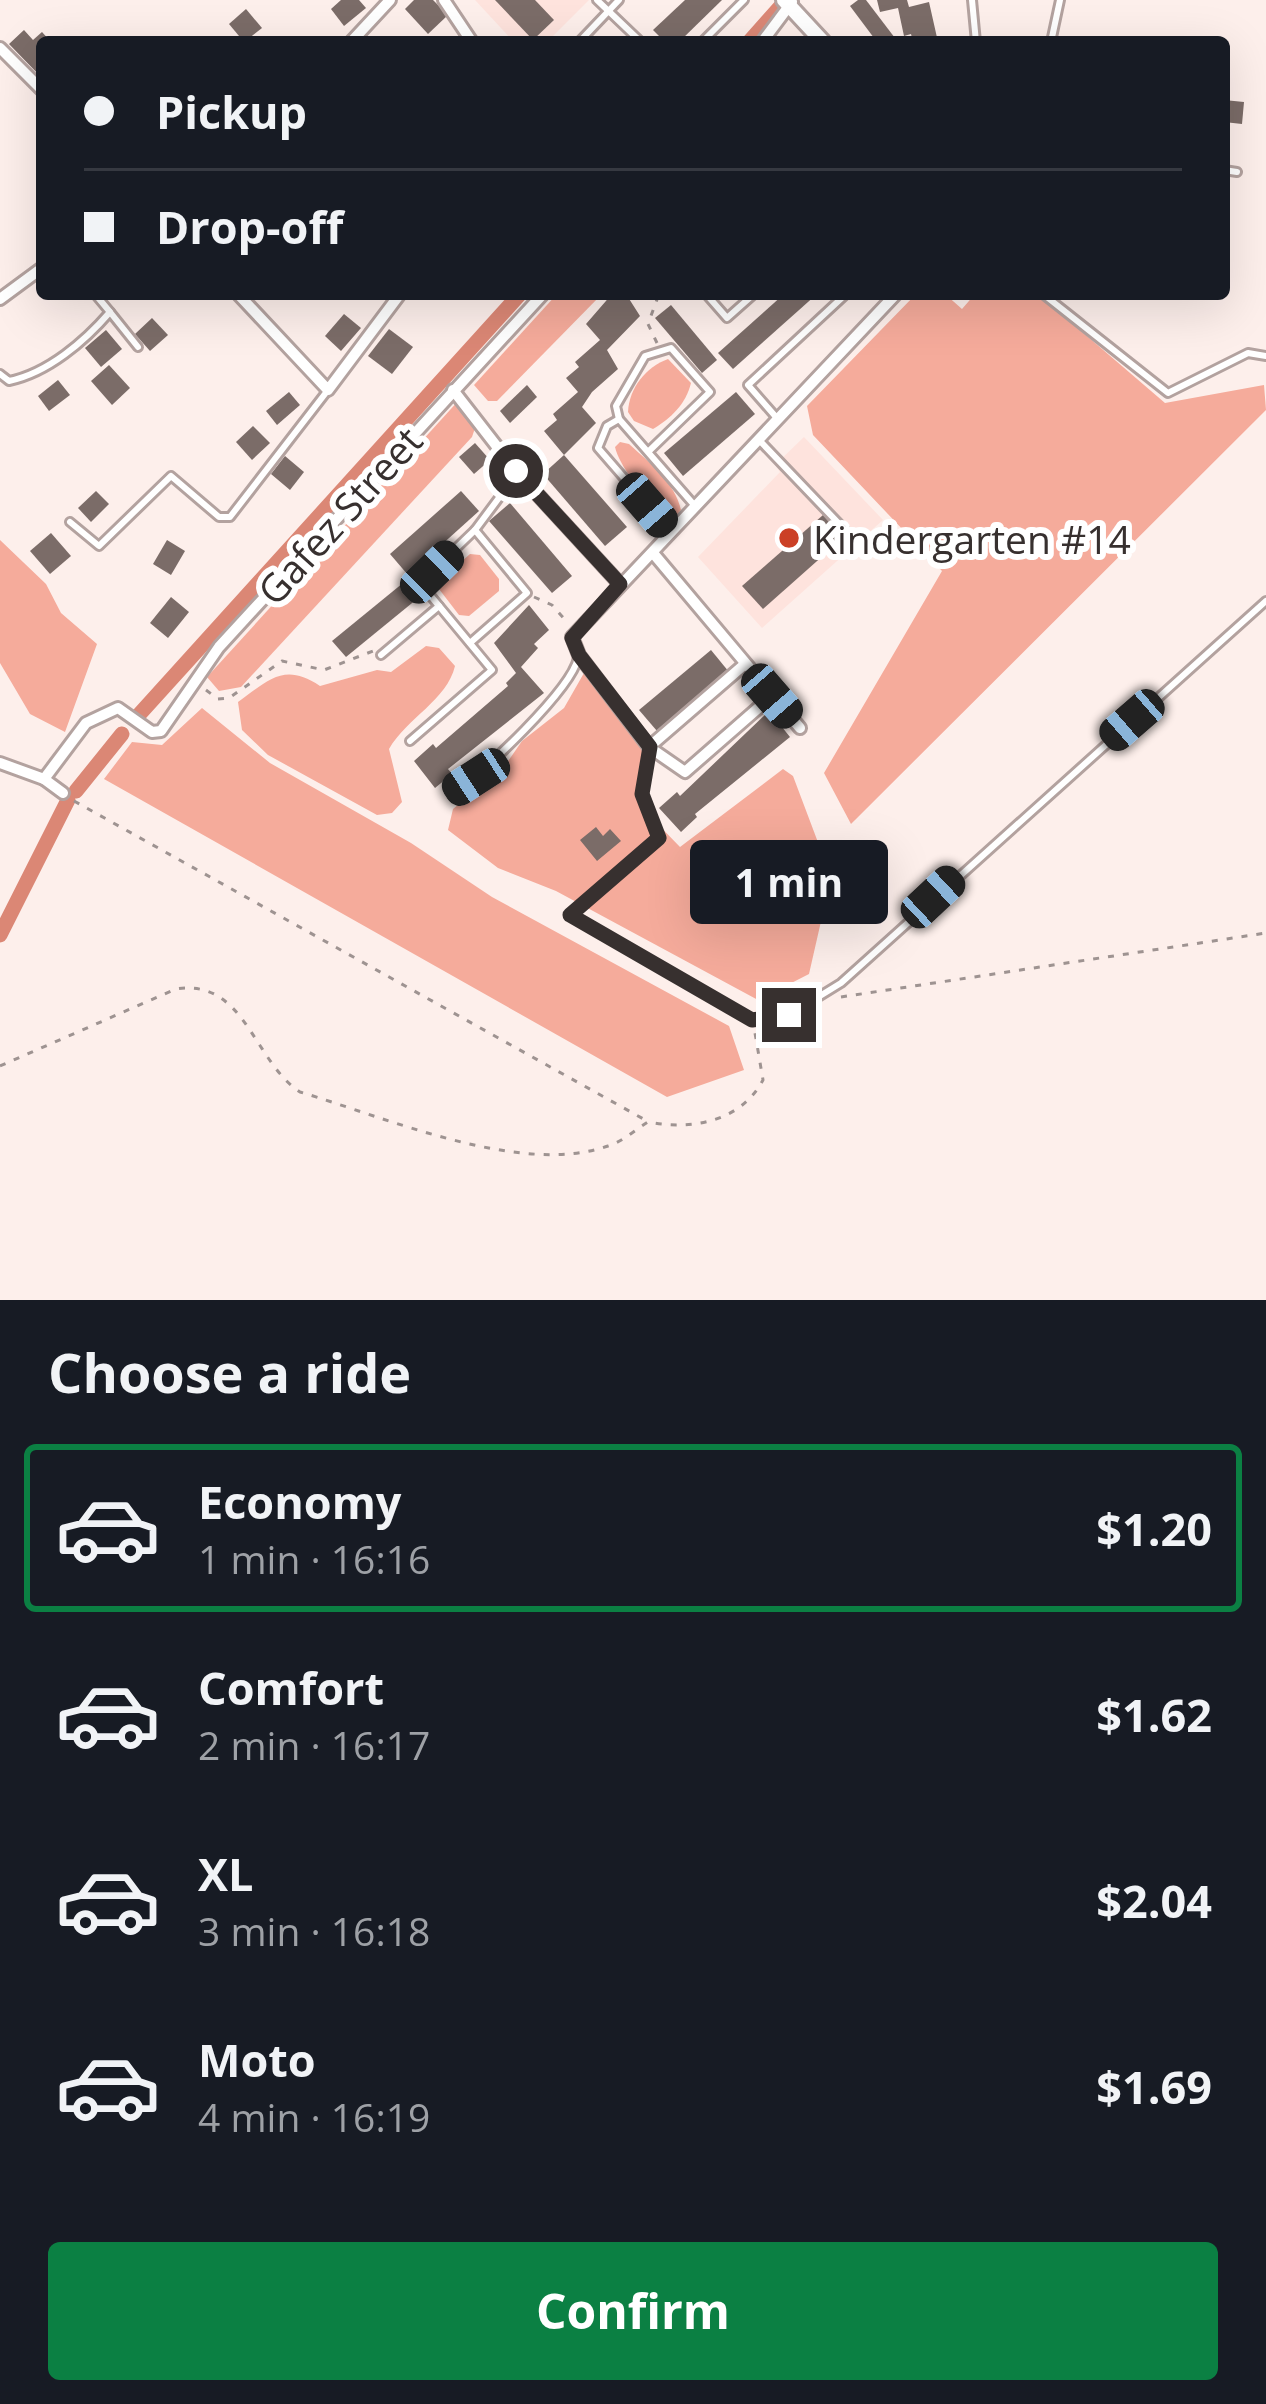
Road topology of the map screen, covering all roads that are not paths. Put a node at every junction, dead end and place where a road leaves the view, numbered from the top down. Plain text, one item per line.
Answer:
1 (390, 0) edge
2 (444, 0) edge
3 (597, 0) edge
4 (619, 0) edge
5 (744, 0) edge
6 (972, 0) edge
7 (1060, 0) edge
8 (789, 2) edge
9 (608, 12) junction
10 (357, 36) edge
11 (468, 36) edge
12 (585, 36) edge
13 (634, 36) edge
14 (708, 36) edge
15 (766, 36) edge
16 (818, 36) edge
17 (975, 36) edge
18 (1052, 36) edge
19 (0, 48) edge
20 (36, 84) edge
21 (1230, 171) edge
22 (1237, 172) dead end
23 (36, 272) edge
24 (0, 299) edge
25 (100, 300) edge
26 (244, 300) edge
27 (396, 300) edge
28 (537, 300) edge
29 (712, 300) edge
30 (748, 300) edge
31 (840, 300) edge
32 (890, 300) edge
33 (1051, 300) edge
34 (110, 312) junction
35 (138, 347) dead end
36 (1266, 356) edge
37 (0, 374) edge
38 (328, 390) junction
39 (453, 390) junction
40 (619, 419) junction
41 (778, 419) junction
42 (759, 440) junction
43 (648, 452) junction
44 (516, 471) junction
45 (697, 509) junction
46 (70, 522) dead end
47 (475, 530) junction
48 (845, 530) dead end
49 (672, 533) junction
50 (653, 553) junction
51 (620, 584) junction
52 (1266, 601) edge
53 (439, 606) junction
54 (470, 643) junction
55 (381, 655) road end
56 (579, 655) junction
57 (745, 664) junction
58 (772, 696) junction
59 (800, 728) dead end
60 (410, 741) dead end
61 (650, 747) junction
62 (0, 763) edge
63 (44, 779) junction
64 (454, 791) dead end
65 (63, 794) dead end

1 - 10 street
2 - 11 street
3 - 9 lane
4 - 9 lane
5 - 14 lane
6 - 17 lane
7 - 18 lane
8 - 15 street
8 - 16 street
9 - 12 lane
9 - 13 lane
19 - 20 street
21 - 22 lane
23 - 24 street
25 - 34 lane
26 - 38 street
27 - 38 street
28 - 39 street, Gafez Street
29 - 30 lane
31 - 41 lane
32 - 41 street
33 - 36 lane
34 - 35 lane
34 - 37 lane
38 - 46 lane
39 - 44 street
39 - 63 street, Gafez Street
40 - 43 lane
40 - 43 lane
40 - 49 lane
41 - 42 street
42 - 45 street
42 - 48 lane
43 - 45 lane
44 - 47 lane
44 - 51 street
45 - 49 street
47 - 53 lane
47 - 54 lane
49 - 50 street
50 - 51 street
50 - 57 street
51 - 56 street
52 - 61 lane
53 - 54 lane
53 - 55 lane
54 - 60 lane
56 - 61 street
56 - 64 lane
57 - 58 street
57 - 61 street
58 - 59 street
58 - 61 street
62 - 63 street
63 - 65 street

